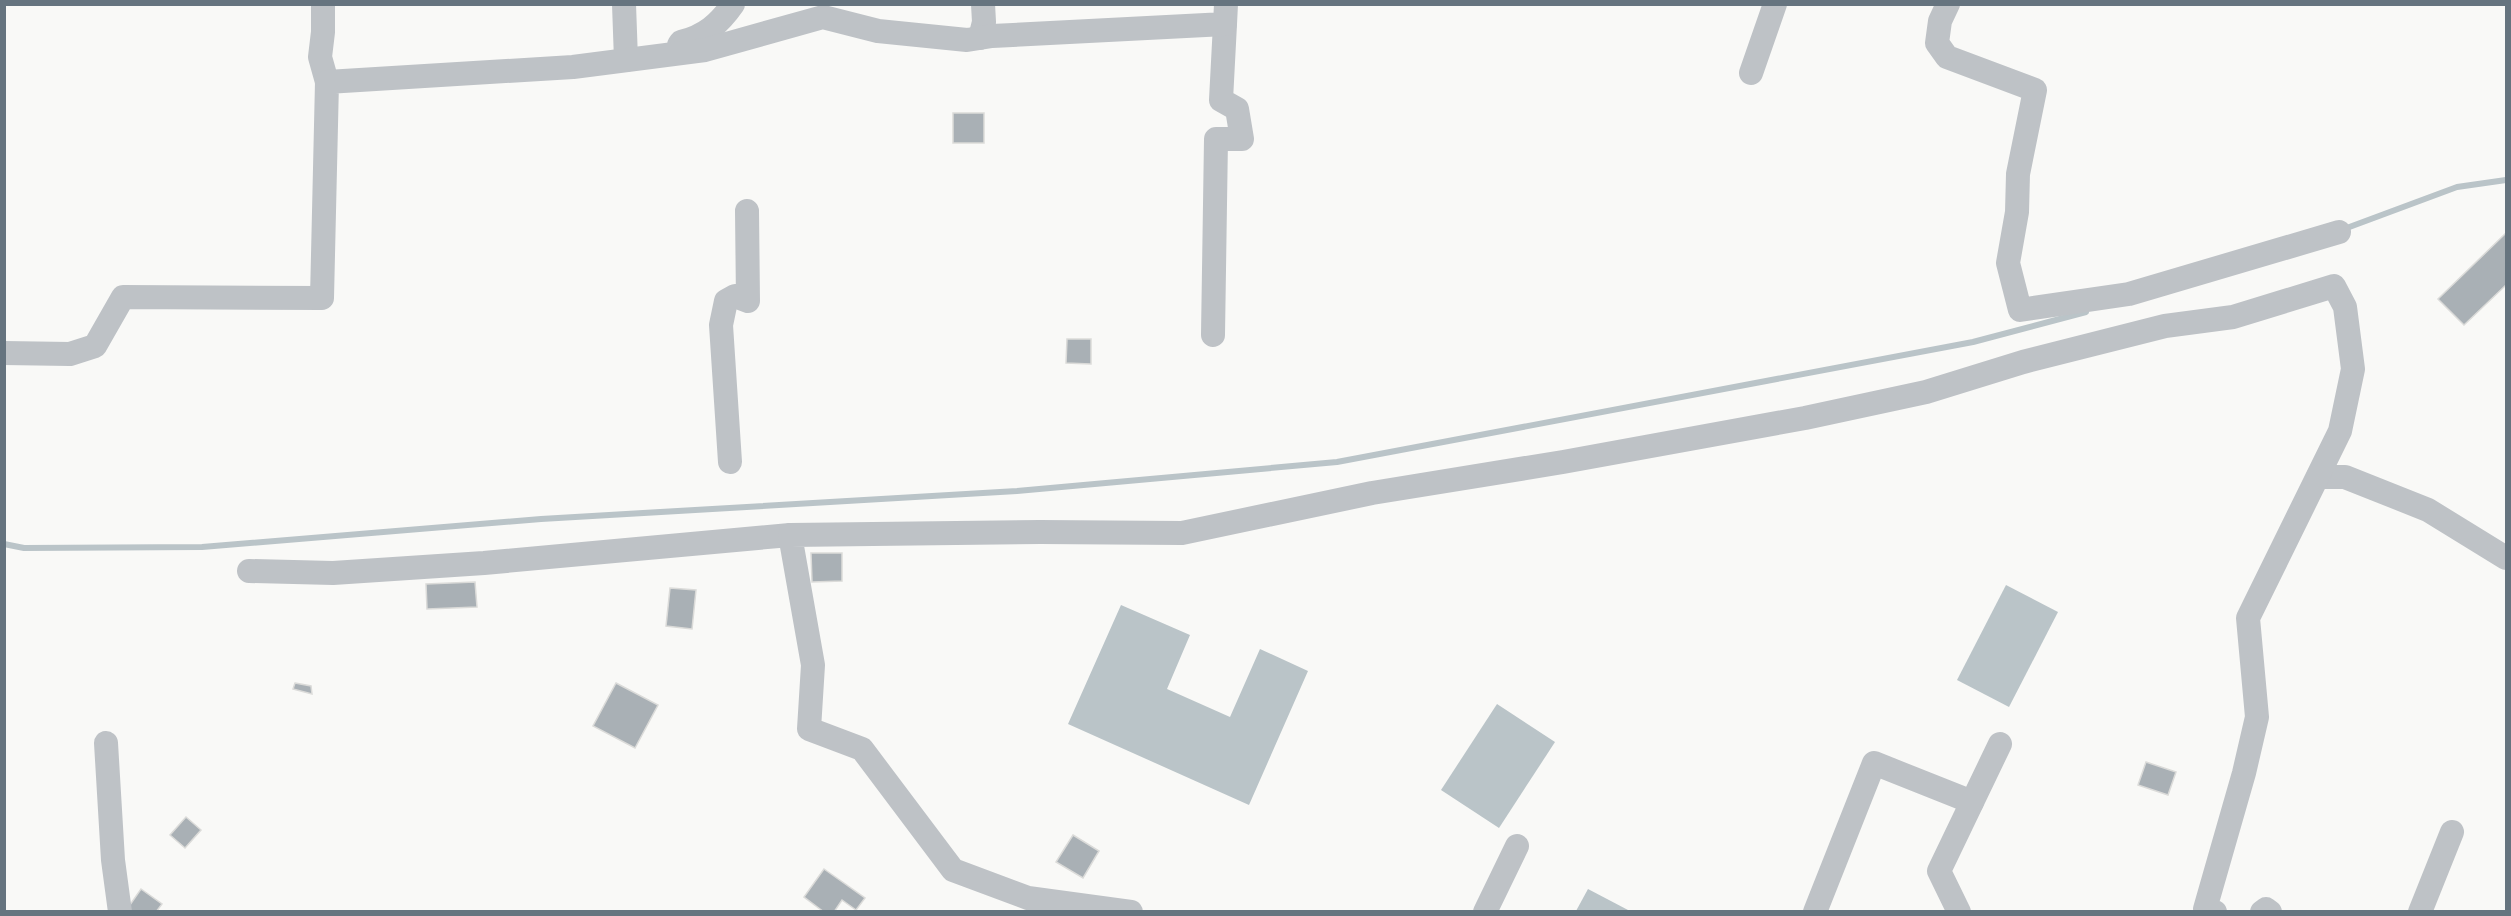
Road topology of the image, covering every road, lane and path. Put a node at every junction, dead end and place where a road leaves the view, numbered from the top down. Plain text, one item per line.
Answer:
1 (323, 4) edge
2 (624, 4) edge
3 (733, 4) edge
4 (984, 4) edge
5 (1775, 4) edge
6 (1948, 4) edge
7 (1226, 14) edge
8 (980, 38) junction
9 (672, 54) junction
10 (626, 60) junction
11 (1751, 73) dead end
12 (327, 82) junction
13 (747, 211) dead end
14 (2339, 232) dead end
15 (1213, 335) dead end
16 (4, 353) edge
17 (730, 462) dead end
18 (2318, 477) junction
19 (790, 536) junction
20 (2506, 558) edge
21 (249, 571) dead end
22 (105, 743) dead end
23 (2000, 744) dead end
24 (1972, 802) junction
25 (2452, 831) dead end
26 (1517, 846) dead end
27 (120, 912) edge
28 (1131, 912) edge
29 (1485, 912) edge
30 (1815, 912) edge
31 (1959, 912) edge
32 (2215, 912) edge
33 (2262, 912) edge
34 (2270, 912) edge
35 (2420, 912) edge

1 - 12 street
2 - 10 street
3 - 9 street
4 - 8 street
5 - 11 street
6 - 14 street
7 - 8 street
7 - 15 street
8 - 9 street
9 - 10 street
10 - 12 street
12 - 16 street
13 - 17 street
18 - 19 street
18 - 20 street
18 - 32 street
19 - 21 street
19 - 28 street
22 - 27 street
23 - 24 street
24 - 30 street
24 - 31 street
25 - 35 street
26 - 29 street
33 - 34 street

